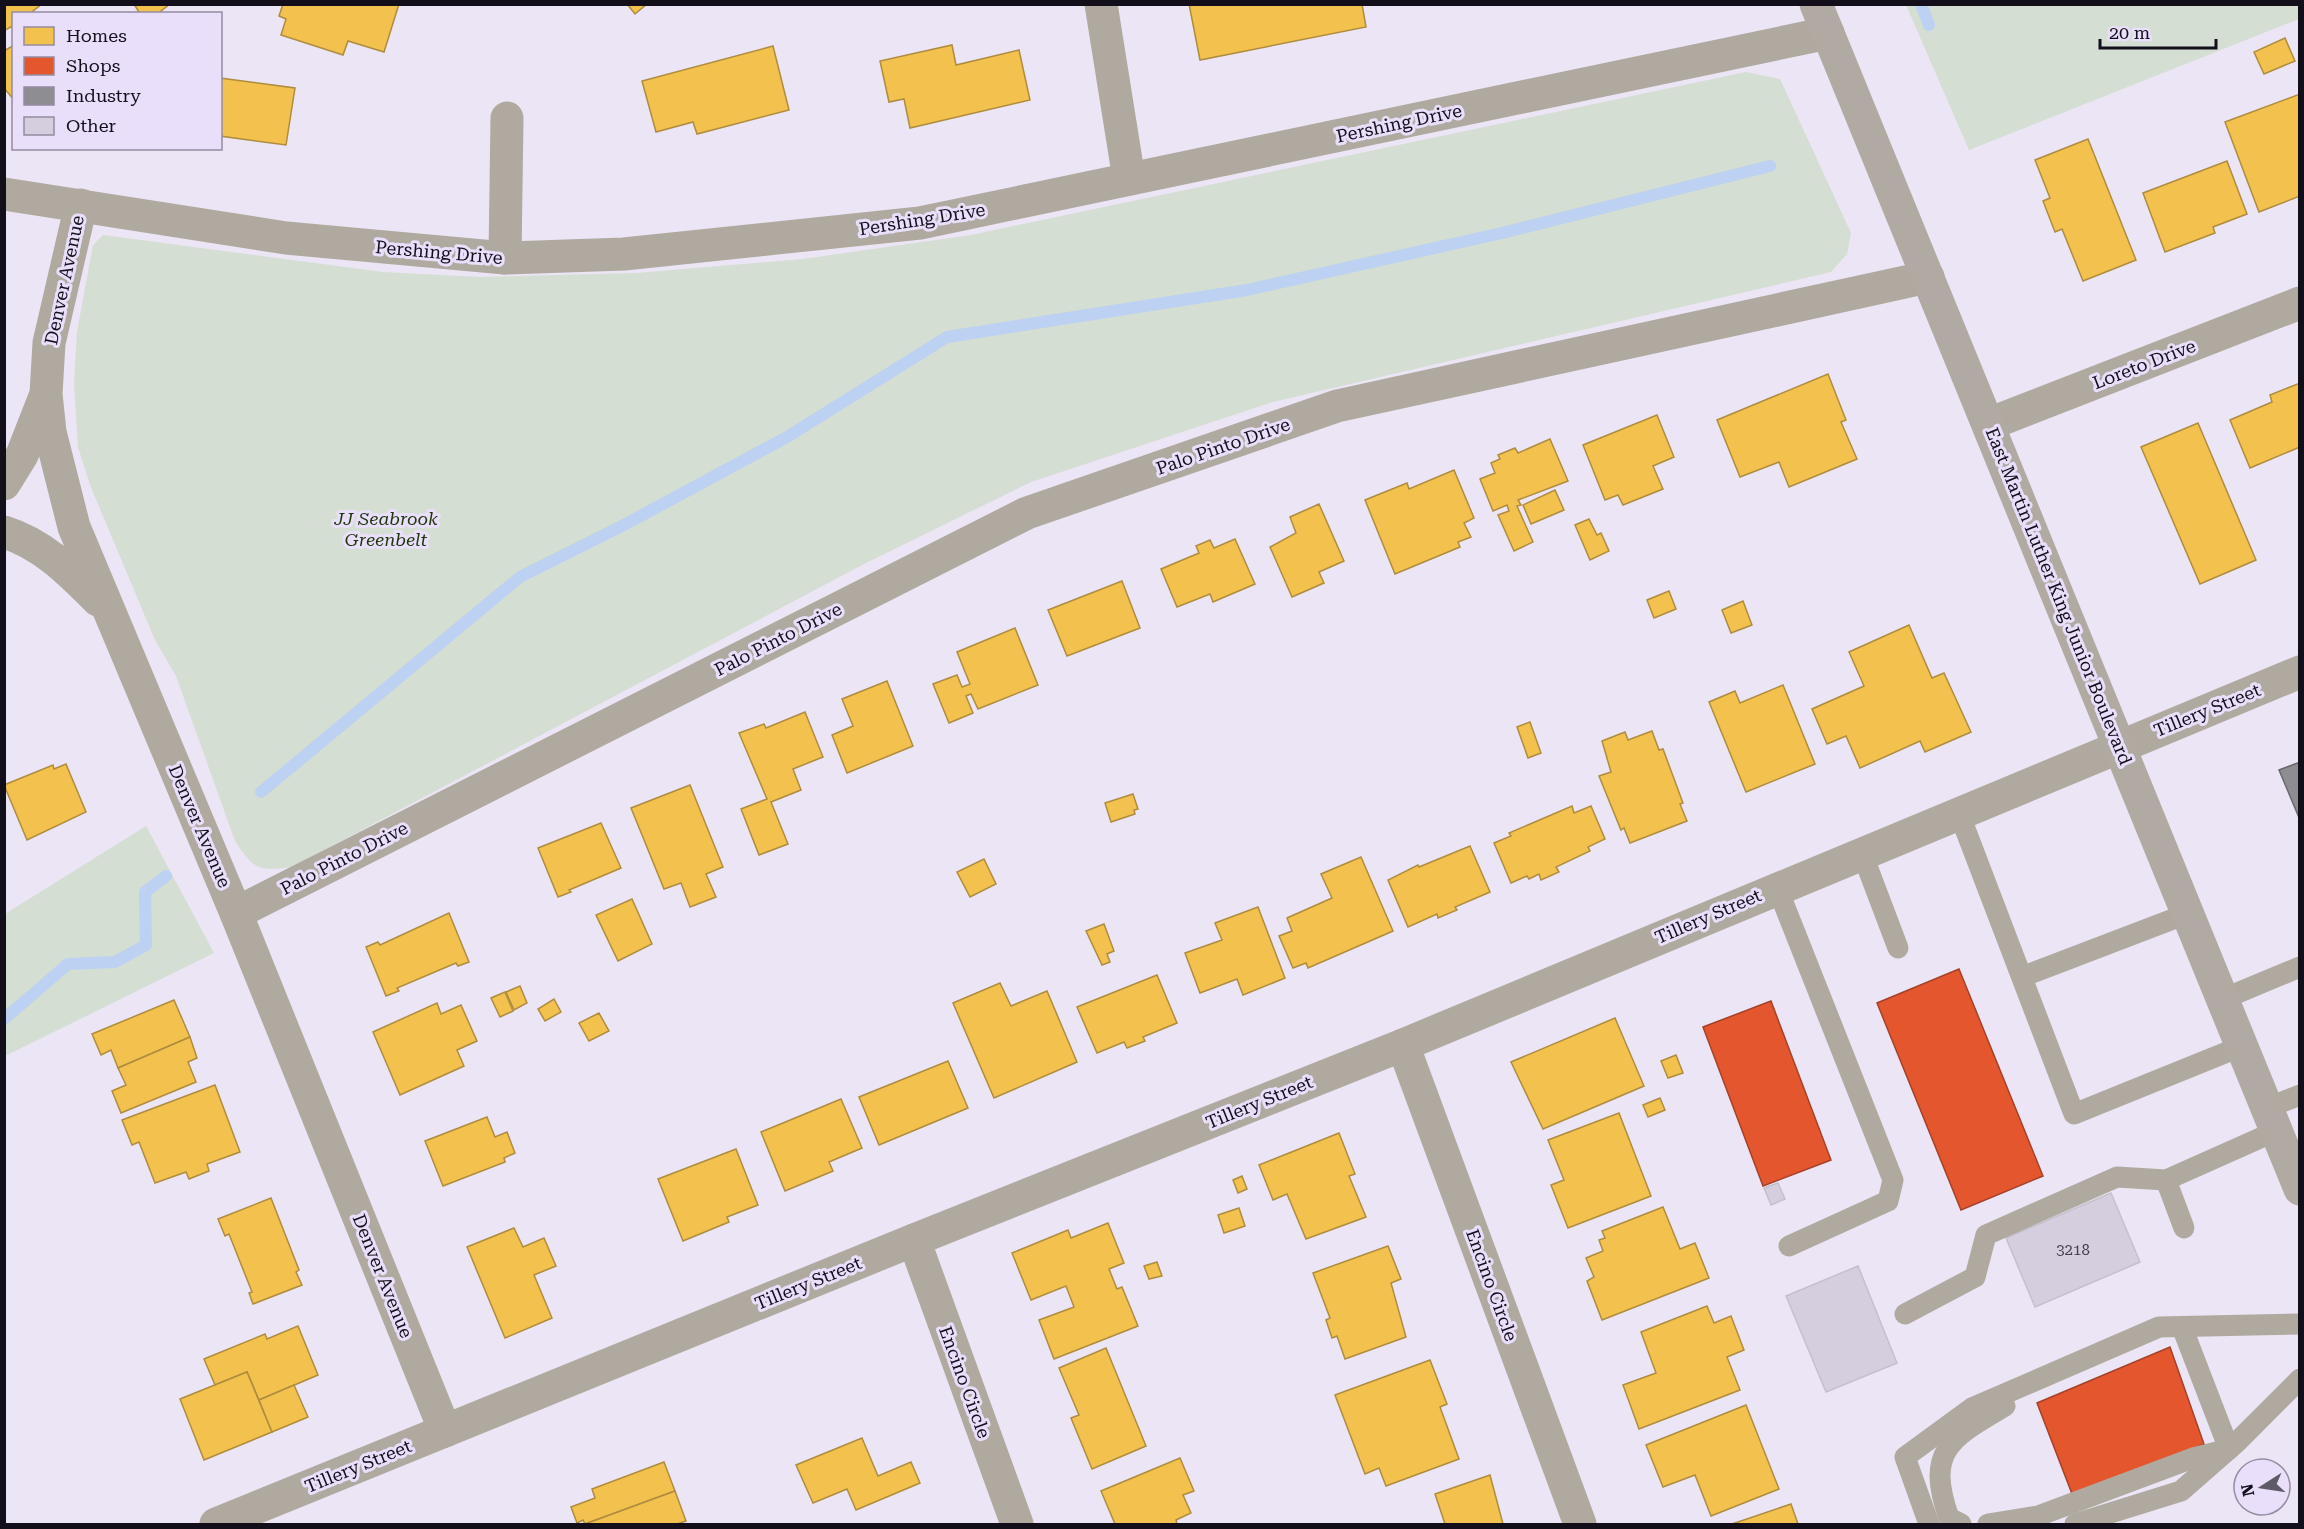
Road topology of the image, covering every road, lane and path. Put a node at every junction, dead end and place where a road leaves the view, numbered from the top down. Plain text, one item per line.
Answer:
1 (1101, 4) edge
2 (1822, 19) edge
3 (507, 118) dead end
4 (1129, 179) junction
5 (4, 194) edge
6 (81, 206) junction
7 (505, 258) junction
8 (1928, 277) junction
9 (2300, 303) edge
10 (46, 394) junction
11 (1989, 424) junction
12 (4, 484) edge
13 (4, 532) edge
14 (111, 615) junction
15 (2300, 672) edge
16 (2120, 746) junction
17 (1959, 813) junction
18 (1862, 853) junction
19 (1777, 888) junction
20 (236, 913) junction
21 (2189, 913) junction
22 (1898, 948) dead end
23 (2300, 966) edge
24 (2024, 976) junction
25 (2223, 999) junction
26 (1403, 1045) junction
27 (2242, 1046) junction
28 (2300, 1095) edge
29 (2272, 1119) junction
30 (2166, 1180) junction
31 (2300, 1189) edge
32 (2184, 1228) dead end
33 (914, 1240) junction
34 (1789, 1246) dead end
35 (1905, 1314) dead end
36 (2300, 1324) edge
37 (2182, 1327) junction
38 (2074, 1363) junction
39 (2300, 1379) edge
40 (445, 1431) junction
41 (2229, 1449) junction
42 (230, 1522) edge
43 (1017, 1524) edge
44 (1580, 1524) edge
45 (1929, 1524) edge
46 (1961, 1524) edge
47 (1988, 1524) edge
48 (2075, 1524) edge

1 - 4 street
2 - 4 street, Pershing Drive
2 - 8 main road, East Martin Luther King Junior Boulevard
3 - 7 street
4 - 7 street, Pershing Drive
5 - 6 street, Pershing Drive
6 - 7 street, Pershing Drive
6 - 10 street, Denver Avenue
8 - 11 main road, East Martin Luther King Junior Boulevard
8 - 20 street, Palo Pinto Drive
9 - 11 street, Loreto Drive
10 - 12 street
10 - 14 street, Denver Avenue
11 - 16 main road, East Martin Luther King Junior Boulevard
13 - 14 street
14 - 20 street, Denver Avenue
15 - 16 street, Tillery Street
16 - 17 street, Tillery Street
16 - 21 main road, East Martin Luther King Junior Boulevard
17 - 18 street, Tillery Street
17 - 24 lane
18 - 19 street, Tillery Street
18 - 22 lane
19 - 26 street, Tillery Street
19 - 34 lane
20 - 40 street, Denver Avenue
21 - 24 lane
21 - 25 main road, East Martin Luther King Junior Boulevard
23 - 25 lane
24 - 27 lane
25 - 27 main road, East Martin Luther King Junior Boulevard
26 - 33 street, Tillery Street
26 - 44 street, Encino Circle
27 - 29 main road, East Martin Luther King Junior Boulevard
28 - 29 lane
29 - 30 lane
29 - 31 main road, East Martin Luther King Junior Boulevard
30 - 32 lane
30 - 35 lane
33 - 40 street, Tillery Street
33 - 43 street, Encino Circle
36 - 37 lane
37 - 38 lane
37 - 41 lane
38 - 45 lane
38 - 46 lane
39 - 41 lane
40 - 42 street, Tillery Street
41 - 47 lane
41 - 48 lane

